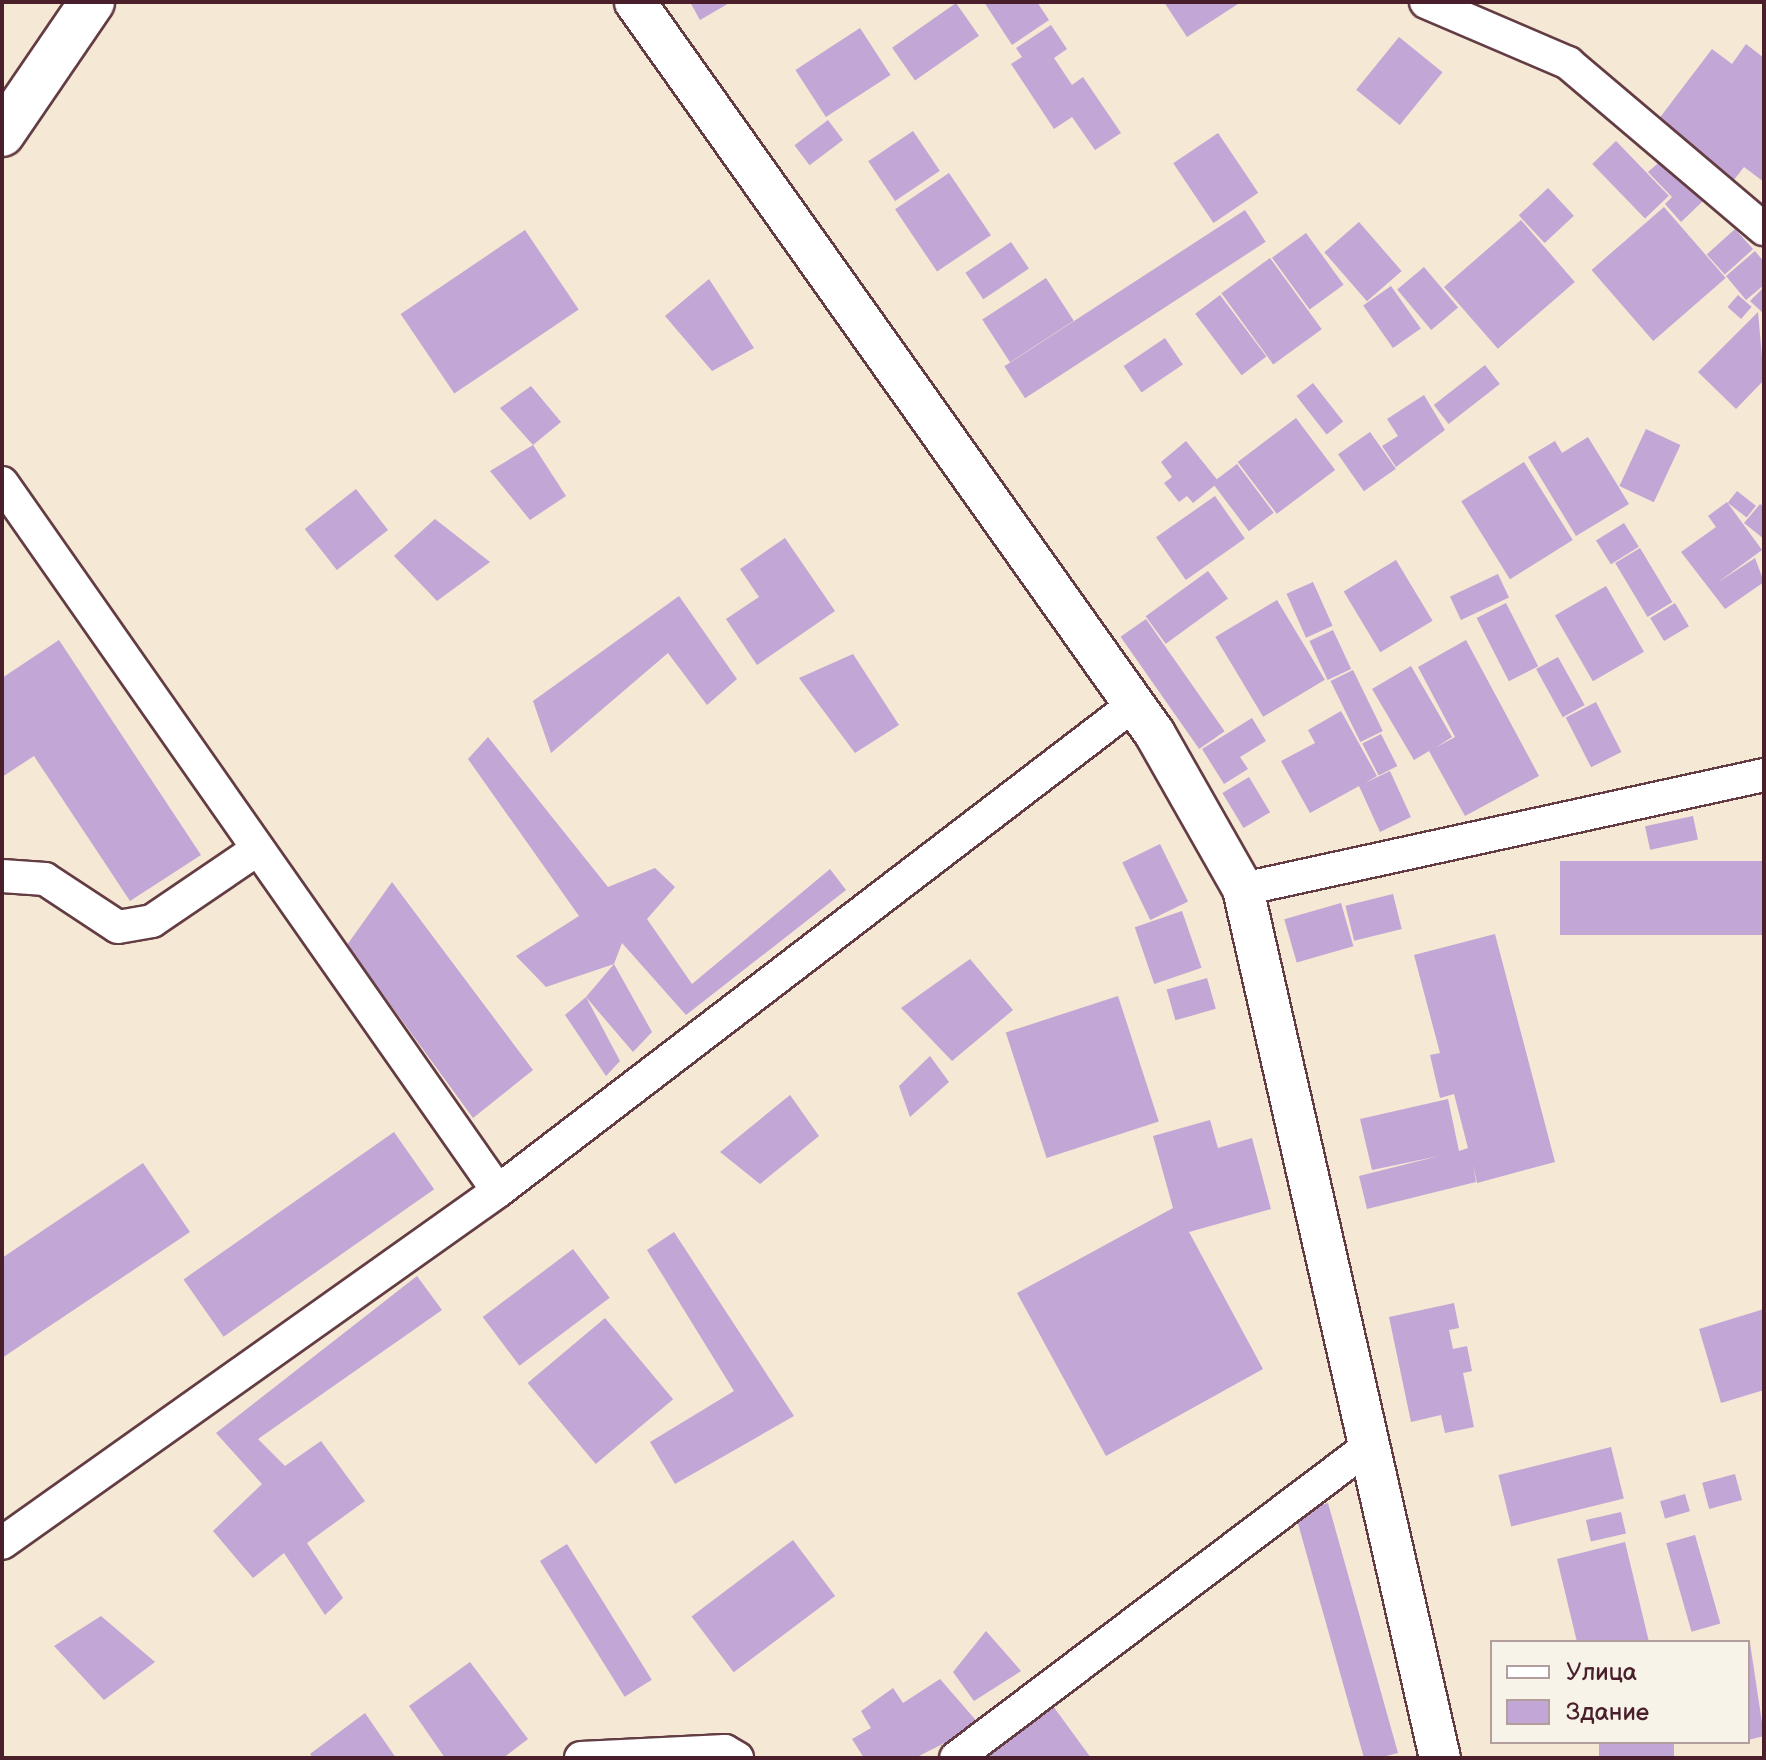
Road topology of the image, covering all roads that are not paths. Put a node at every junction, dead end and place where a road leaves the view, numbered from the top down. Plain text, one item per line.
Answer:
1 (92, 2) edge
2 (635, 2) edge
3 (1426, 2) edge
4 (2, 134) edge
5 (1764, 229) edge
6 (2, 483) edge
7 (1133, 705) junction
8 (1764, 775) edge
9 (258, 849) junction
10 (2, 876) edge
11 (1243, 889) junction
12 (498, 1191) junction
13 (1364, 1450) junction
14 (2, 1543) edge
15 (581, 1758) edge
16 (737, 1758) edge
17 (956, 1758) edge
18 (1440, 1758) edge

1 - 4 main road
2 - 7 street
3 - 5 street
6 - 9 street
7 - 11 street
7 - 12 street
8 - 11 street
9 - 10 street
9 - 12 street
11 - 13 street
12 - 14 street
13 - 17 street
13 - 18 street
15 - 16 street

